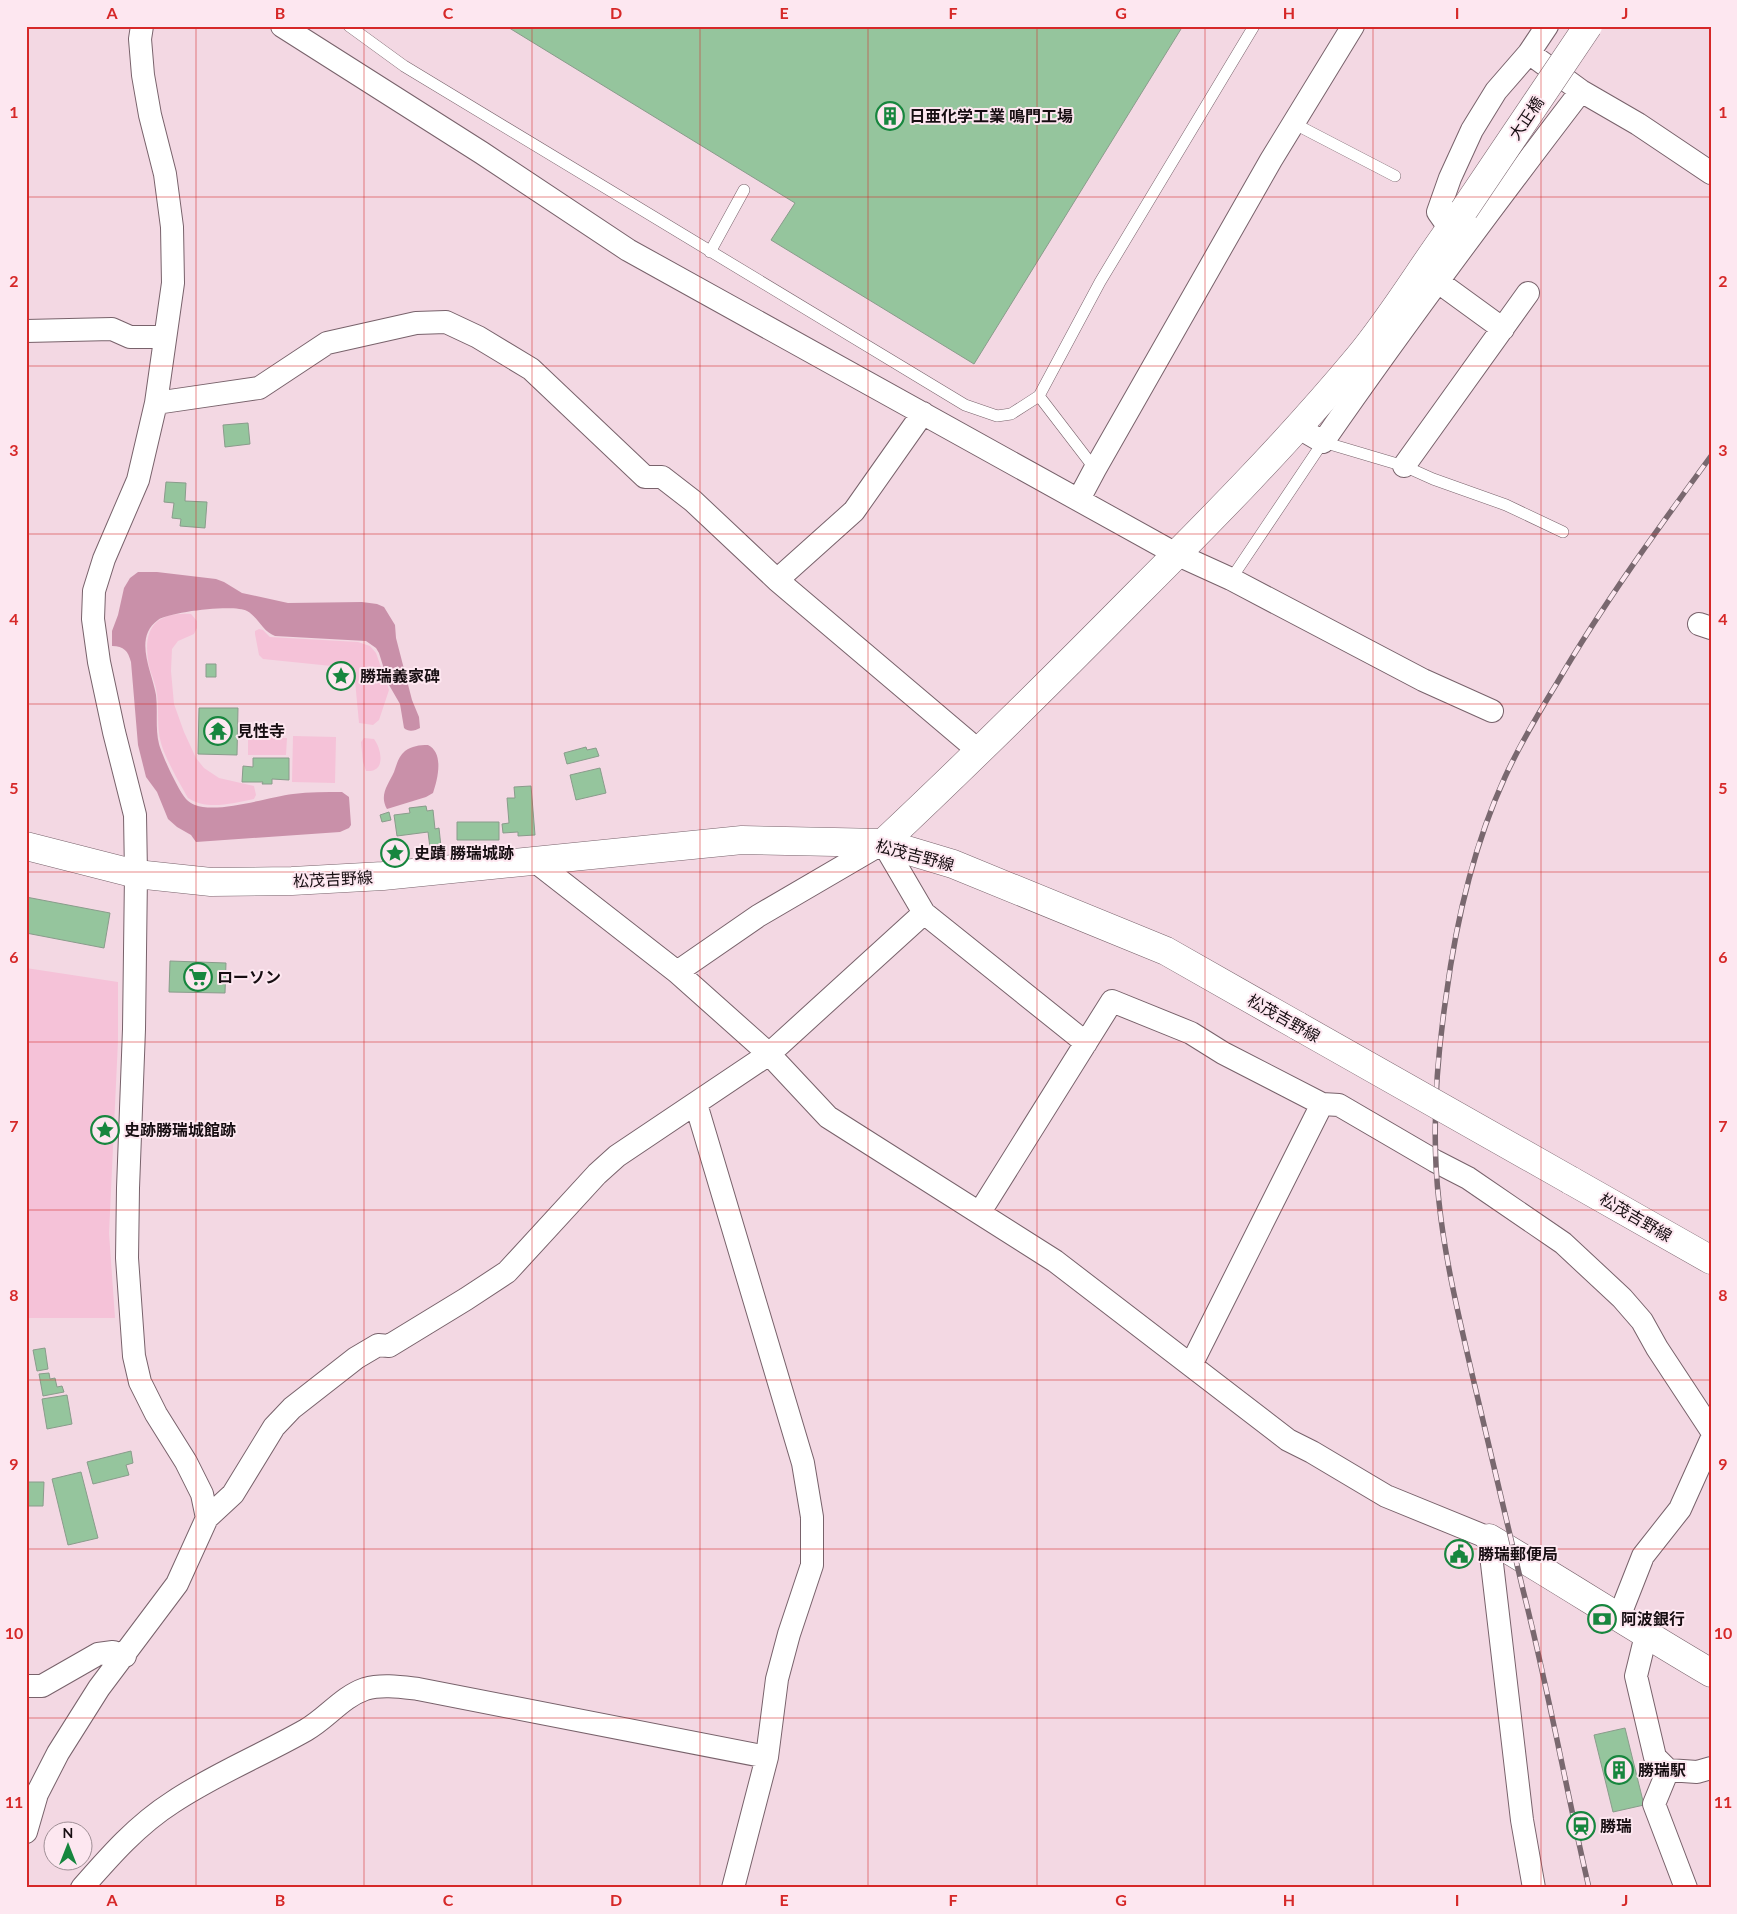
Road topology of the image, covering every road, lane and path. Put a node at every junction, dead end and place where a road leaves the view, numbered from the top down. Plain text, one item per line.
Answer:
1 (142, 26) edge
2 (282, 26) edge
3 (348, 26) edge
4 (1254, 26) edge
5 (1353, 26) edge
6 (1548, 26) edge
7 (1588, 26) edge
8 (1528, 53) junction
9 (1581, 91) junction
10 (1292, 123) junction
11 (1711, 173) edge
12 (1395, 176) dead end
13 (744, 190) dead end
14 (1457, 220) junction
15 (710, 252) junction
16 (1437, 281) junction
17 (1528, 293) dead end
18 (1502, 329) junction
19 (26, 330) edge
20 (165, 337) junction
21 (1039, 396) junction
22 (156, 403) junction
23 (923, 413) junction
24 (1298, 428) junction
25 (1324, 442) junction
26 (1404, 466) junction
27 (1094, 469) junction
28 (1079, 499) junction
29 (1563, 532) dead end
30 (1176, 554) junction
31 (1231, 579) junction
32 (777, 580) junction
33 (1492, 711) dead end
34 (980, 752) junction
35 (883, 844) junction
36 (26, 846) edge
37 (536, 862) junction
38 (136, 874) junction
39 (924, 913) junction
40 (677, 972) junction
41 (1086, 1042) junction
42 (769, 1054) junction
43 (696, 1104) junction
44 (1322, 1104) junction
45 (980, 1212) junction
46 (1711, 1260) edge
47 (1191, 1365) junction
48 (1711, 1430) edge
49 (1711, 1440) edge
50 (208, 1518) junction
51 (1489, 1538) junction
52 (1619, 1617) junction
53 (1646, 1635) junction
54 (125, 1656) junction
55 (1711, 1673) edge
56 (26, 1686) edge
57 (766, 1757) junction
58 (1711, 1768) edge
59 (1668, 1770) junction
60 (26, 1832) edge
61 (82, 1888) edge
62 (733, 1888) edge
63 (1534, 1888) edge
64 (1686, 1888) edge

1 - 20 street
2 - 23 street
3 - 15 lane
4 - 21 lane
5 - 10 street
6 - 8 street
7 - 14 main road, 大正橋, bridge
8 - 9 street
8 - 14 street
9 - 11 street
9 - 16 street
10 - 12 lane
10 - 27 street
13 - 15 lane
14 - 24 main road, 大正橋
15 - 21 lane
16 - 18 street
16 - 25 street
17 - 18 street
18 - 26 street
19 - 20 street
20 - 22 street
21 - 27 lane
22 - 32 street
22 - 38 street
23 - 28 street
23 - 32 street
24 - 25 street
24 - 30 main road, 大正橋
25 - 26 lane
25 - 31 lane
26 - 29 lane
27 - 28 street
28 - 30 street
30 - 31 street
30 - 34 main road, 大正橋
31 - 33 street
32 - 34 street
34 - 35 main road, 大正橋
35 - 37 main road, 松茂吉野線
35 - 39 street
35 - 40 street
35 - 46 main road, 松茂吉野線, bridge
36 - 38 main road, 松茂吉野線
37 - 38 main road, 松茂吉野線
37 - 40 street
38 - 50 street
39 - 41 street
39 - 42 street
40 - 42 street
41 - 44 street
41 - 45 street
42 - 43 street
42 - 45 street
43 - 50 street
43 - 57 street
44 - 47 street
44 - 48 street
45 - 47 street
47 - 51 street
49 - 52 street
50 - 54 street
51 - 52 main road
51 - 63 street
52 - 53 main road
53 - 55 main road
53 - 59 street
54 - 56 street
54 - 60 street
57 - 61 street
57 - 62 street
58 - 59 street
59 - 64 street

